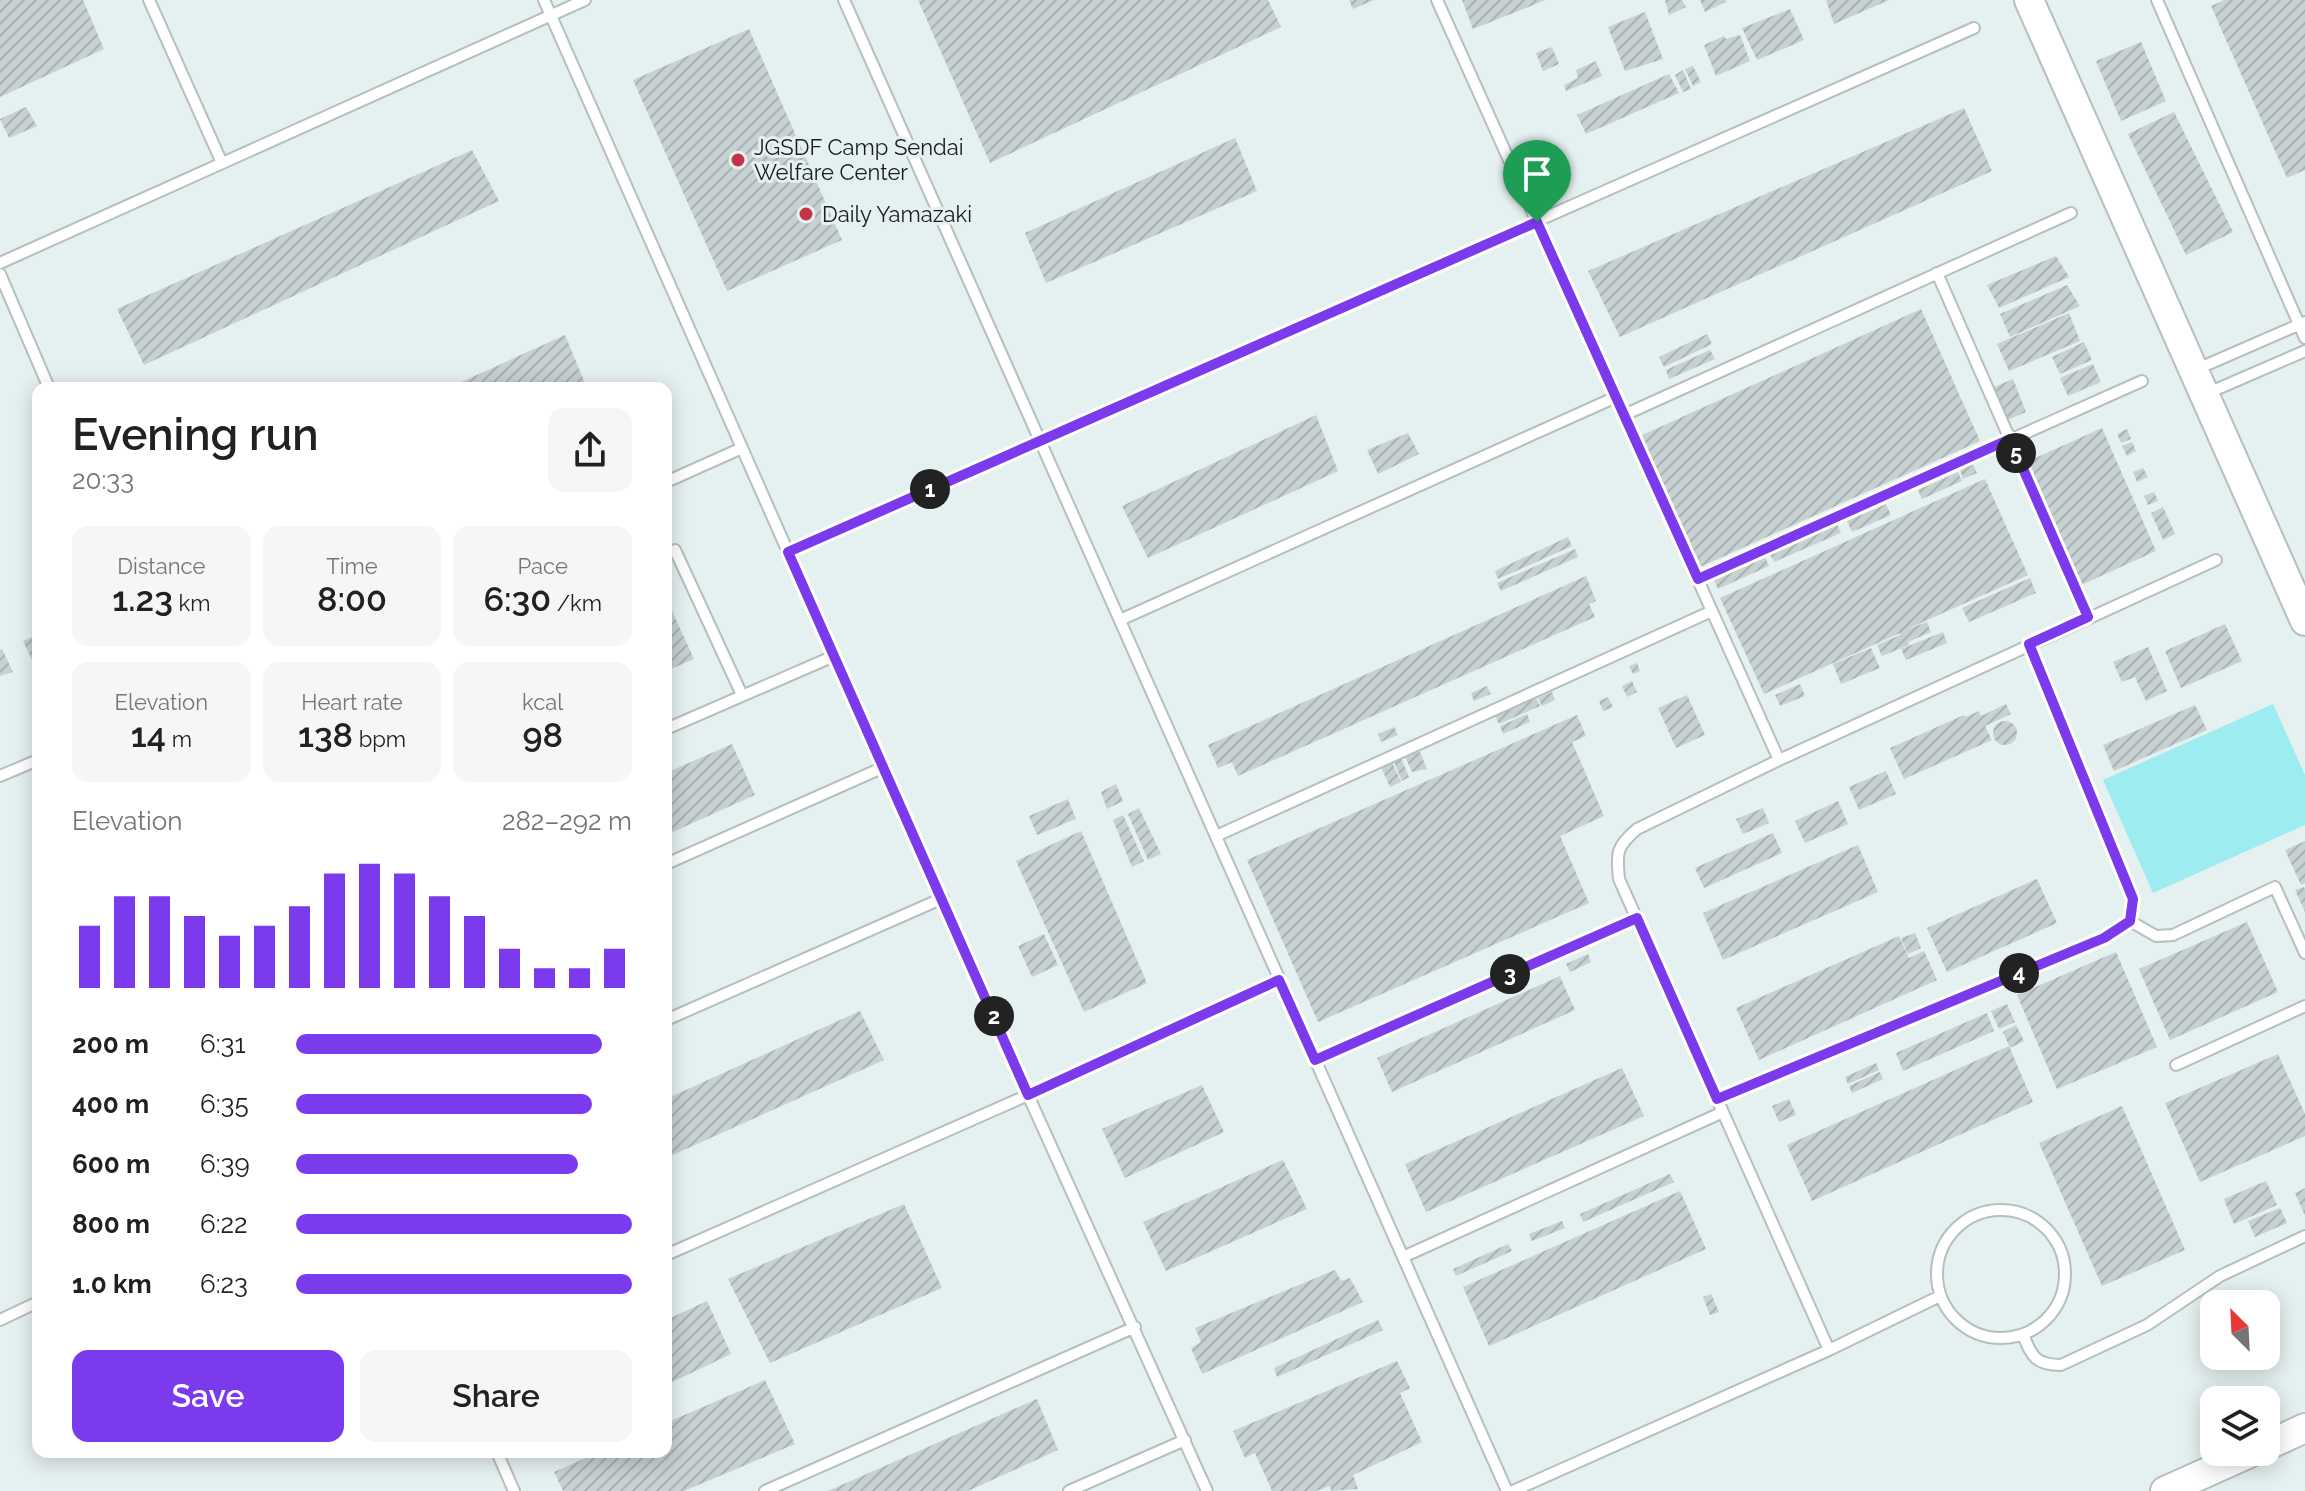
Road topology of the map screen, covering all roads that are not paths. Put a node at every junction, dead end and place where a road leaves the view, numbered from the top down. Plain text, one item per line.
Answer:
1 (149, 0) edge
2 (544, 0) edge
3 (585, 0) edge
4 (844, 0) edge
5 (1437, 0) edge
6 (2029, 0) edge
7 (2157, 0) edge
8 (551, 15) junction
9 (1974, 28) dead end
10 (222, 163) junction
11 (2071, 213) dead end
12 (1537, 222) junction
13 (0, 263) edge
14 (1937, 273) junction
15 (0, 274) edge
16 (2302, 323) edge
17 (2305, 338) edge
18 (2305, 351) edge
19 (2142, 381) dead end
20 (46, 382) edge
21 (2199, 383) junction
22 (1616, 397) junction
23 (1624, 415) junction
24 (2010, 439) junction
25 (1040, 441) junction
26 (742, 448) junction
27 (672, 479) edge
28 (672, 551) edge
29 (788, 552) junction
30 (2216, 560) dead end
31 (1698, 579) junction
32 (1712, 611) junction
33 (2088, 617) junction
34 (1120, 620) junction
35 (2305, 621) edge
36 (2029, 644) junction
37 (834, 656) junction
38 (742, 695) junction
39 (672, 726) edge
40 (1779, 760) junction
41 (32, 763) edge
42 (884, 767) junction
43 (0, 776) edge
44 (1216, 836) junction
45 (672, 861) edge
46 (943, 898) junction
47 (1637, 918) junction
48 (2130, 921) junction
49 (2305, 953) edge
50 (1279, 980) junction
51 (2305, 1006) edge
52 (672, 1017) edge
53 (1315, 1060) junction
54 (2176, 1065) dead end
55 (1028, 1095) junction
56 (1717, 1099) junction
57 (1723, 1112) junction
58 (2305, 1236) edge
59 (672, 1252) edge
60 (1403, 1257) junction
61 (1940, 1296) junction
62 (32, 1305) edge
63 (0, 1320) edge
64 (1135, 1327) junction
65 (2023, 1335) junction
66 (1829, 1350) junction
67 (2305, 1428) edge
68 (1185, 1440) junction
69 (2280, 1440) edge
70 (500, 1458) edge
71 (2221, 1466) edge
72 (514, 1491) edge
73 (765, 1491) edge
74 (1069, 1491) edge
75 (1207, 1491) edge
76 (1507, 1491) edge
77 (1513, 1491) edge
78 (2165, 1491) edge

1 - 10 lane
2 - 8 lane
3 - 8 lane
4 - 25 lane
5 - 12 lane
6 - 21 street
7 - 16 lane
8 - 10 lane
8 - 26 lane
9 - 12 lane
10 - 13 lane
11 - 14 lane
12 - 22 lane
12 - 25 lane
14 - 23 lane
14 - 24 lane
15 - 20 lane
16 - 17 lane
16 - 21 lane
18 - 21 lane
19 - 24 lane
21 - 35 street
22 - 23 lane
22 - 34 lane
23 - 31 lane
24 - 31 lane
24 - 33 lane
25 - 29 lane
25 - 34 lane
26 - 27 lane
26 - 29 lane
28 - 38 lane
29 - 37 lane
30 - 33 lane
31 - 32 lane
32 - 40 lane
32 - 44 lane
33 - 36 lane
34 - 44 lane
36 - 40 lane
36 - 48 lane
37 - 38 lane
37 - 42 lane
38 - 39 lane
40 - 47 lane
41 - 43 lane
42 - 45 lane
42 - 46 lane
44 - 50 lane
46 - 52 lane
46 - 55 lane
47 - 53 lane
47 - 56 lane
48 - 49 lane
48 - 56 lane
50 - 53 lane
50 - 55 lane
51 - 54 lane
53 - 60 lane
55 - 59 lane
55 - 64 lane
56 - 57 lane
57 - 60 lane
57 - 66 lane
58 - 65 lane
60 - 76 lane
61 - 65 lane
61 - 65 lane
61 - 66 lane
62 - 63 lane
64 - 68 lane
64 - 73 lane
66 - 77 lane
67 - 69 street
68 - 74 lane
68 - 75 lane
70 - 72 lane
71 - 78 street

